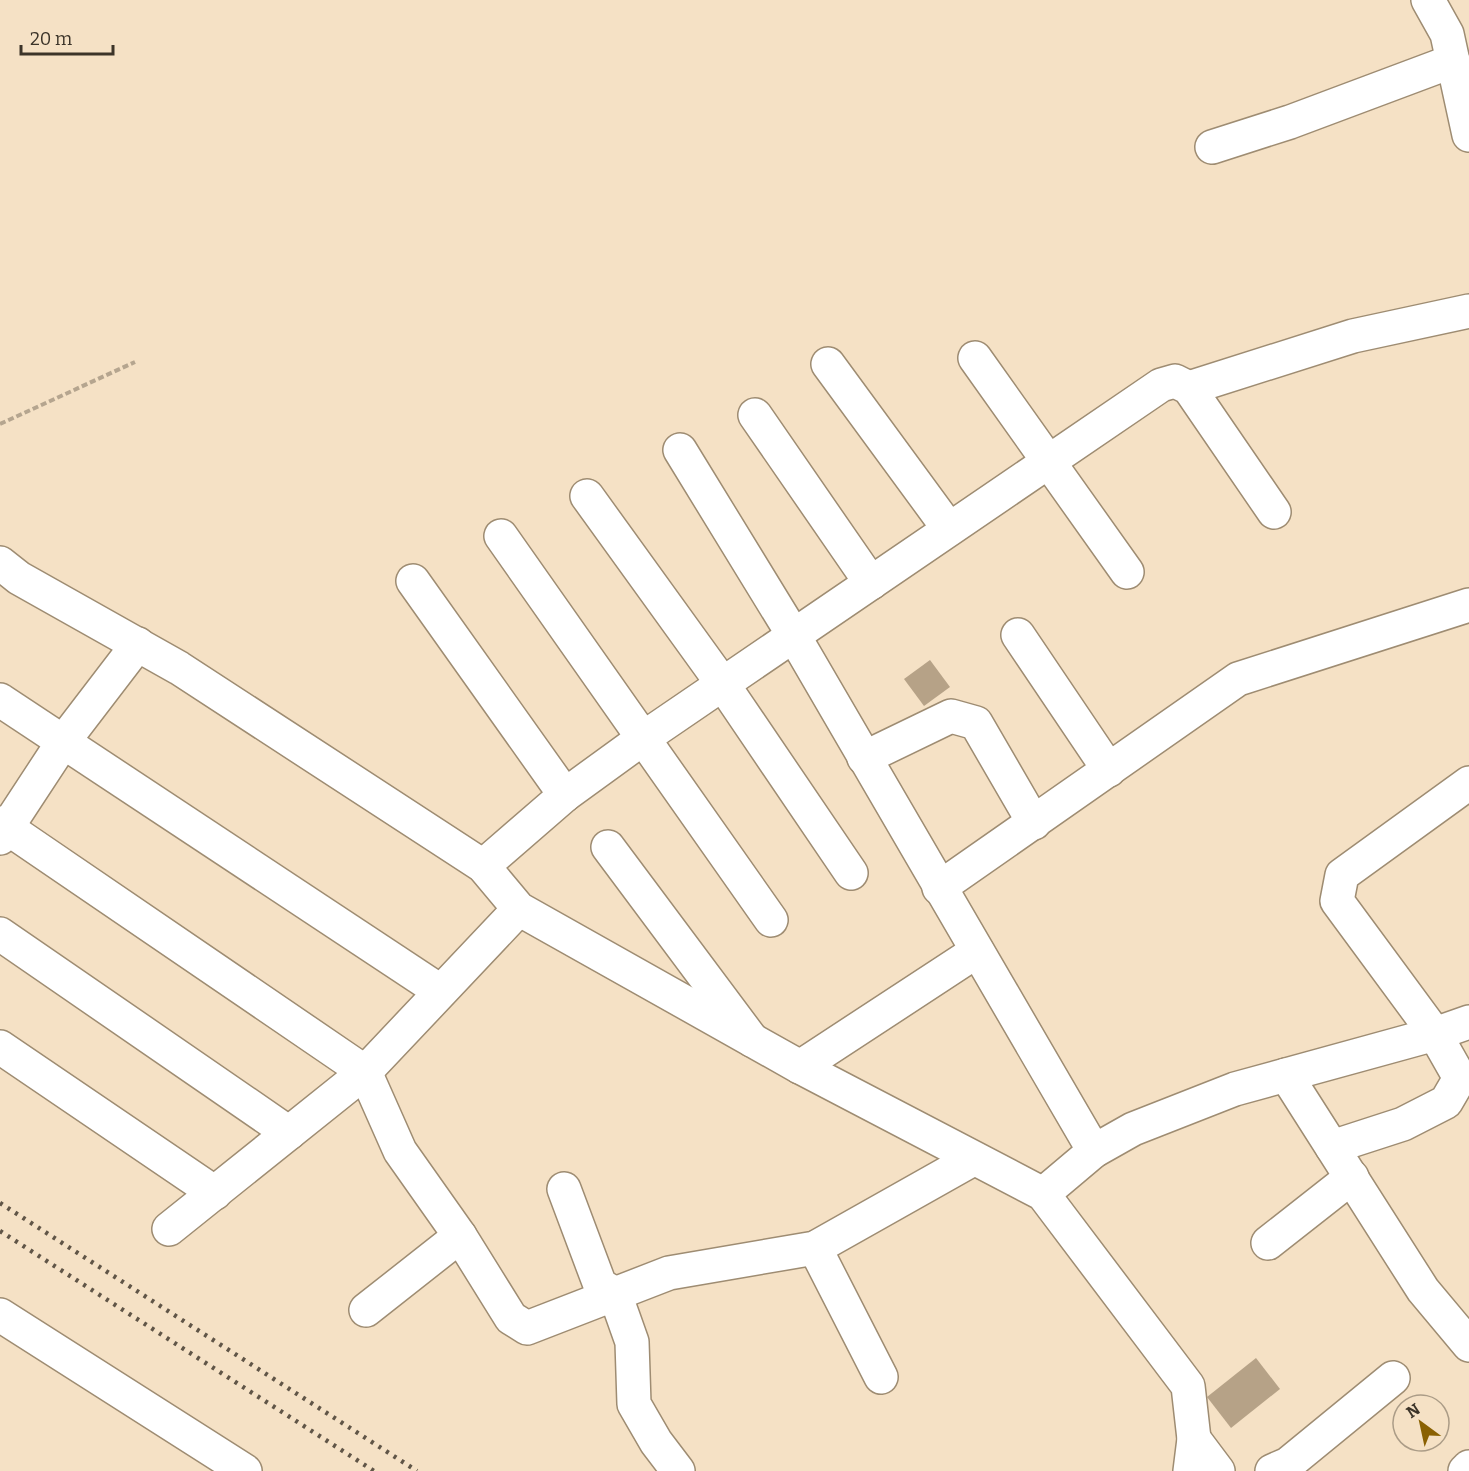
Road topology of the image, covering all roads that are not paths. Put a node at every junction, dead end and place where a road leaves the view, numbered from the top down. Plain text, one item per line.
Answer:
1 (1428, 0) edge
2 (1453, 61) junction
3 (1469, 135) edge
4 (1212, 147) dead end
5 (1469, 311) edge
6 (975, 358) dead end
7 (828, 364) dead end
8 (1189, 388) junction
9 (755, 415) dead end
10 (680, 450) dead end
11 (1050, 461) junction
12 (587, 496) dead end
13 (1274, 512) dead end
14 (950, 529) junction
15 (501, 536) dead end
16 (0, 563) edge
17 (1127, 572) dead end
18 (413, 581) dead end
19 (871, 583) junction
20 (1469, 606) edge
21 (1018, 635) dead end
22 (794, 636) junction
23 (138, 644) junction
24 (722, 683) junction
25 (0, 700) edge
26 (642, 739) junction
27 (63, 742) junction
28 (864, 758) junction
29 (1108, 770) junction
30 (1469, 783) edge
31 (565, 795) junction
32 (1034, 823) junction
33 (2, 829) edge
34 (608, 847) dead end
35 (483, 866) junction
36 (851, 873) dead end
37 (939, 888) junction
38 (519, 909) junction
39 (771, 920) dead end
40 (0, 934) edge
41 (977, 951) junction
42 (441, 991) junction
43 (1469, 1022) edge
44 (1435, 1034) junction
45 (752, 1040) junction
46 (0, 1047) edge
47 (800, 1067) junction
48 (365, 1072) junction
49 (1286, 1075) junction
50 (289, 1133) junction
51 (1332, 1147) junction
52 (1094, 1151) junction
53 (973, 1159) junction
54 (1352, 1178) junction
55 (564, 1189) dead end
56 (215, 1193) junction
57 (1043, 1194) junction
58 (169, 1229) dead end
59 (460, 1236) junction
60 (1268, 1243) dead end
61 (815, 1248) junction
62 (615, 1294) junction
63 (366, 1310) dead end
64 (0, 1315) edge
65 (1469, 1345) edge
66 (881, 1377) dead end
67 (1393, 1378) dead end
68 (1194, 1439) junction
69 (1469, 1467) edge
70 (245, 1471) edge
71 (678, 1471) edge
72 (1190, 1471) edge
73 (1218, 1471) edge
74 (1272, 1471) edge
75 (1465, 1471) edge

1 - 2 street
2 - 3 street
2 - 4 street
5 - 8 street
6 - 11 street
7 - 14 street
8 - 11 street
8 - 13 street
9 - 19 street
10 - 22 street
11 - 14 street
11 - 17 street
12 - 24 street
14 - 19 street
15 - 26 street
16 - 23 street
18 - 31 street
19 - 22 street
20 - 29 street
21 - 29 street
22 - 24 street
22 - 28 street
23 - 27 street
23 - 35 street
24 - 26 street
24 - 36 street
25 - 27 street
26 - 31 street
26 - 39 street
27 - 33 street
27 - 42 street
28 - 32 street
28 - 37 street
29 - 32 street
30 - 44 street
31 - 35 street
32 - 37 street
33 - 48 street
34 - 45 street
35 - 38 street
37 - 41 street
38 - 42 street
38 - 45 street
40 - 50 street
41 - 47 street
41 - 52 street
42 - 48 street
43 - 44 street
44 - 49 street
44 - 51 street
45 - 47 street
46 - 56 street
47 - 53 street
48 - 50 street
48 - 59 street
49 - 51 street
49 - 52 street
50 - 56 street
51 - 54 street
52 - 57 street
53 - 57 street
53 - 61 street
54 - 60 street
54 - 65 street
55 - 62 street
56 - 58 street
57 - 68 street
59 - 62 street
59 - 63 street
61 - 62 street
61 - 66 street
62 - 71 street
64 - 70 street
67 - 74 street
68 - 72 street
68 - 73 street
69 - 75 street

